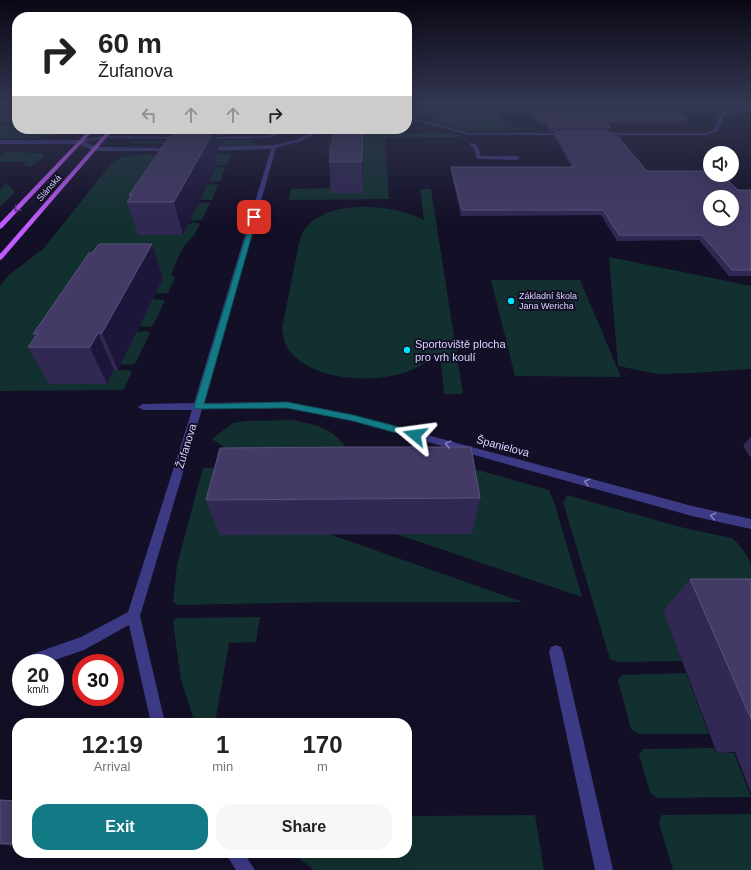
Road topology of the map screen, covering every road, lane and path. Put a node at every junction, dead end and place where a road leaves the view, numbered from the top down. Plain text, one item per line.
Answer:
1 (80, 142) edge
2 (81, 143) edge
3 (99, 143) edge
4 (272, 143) edge
5 (290, 143) edge
6 (472, 144) dead end
7 (274, 147) junction
8 (95, 148) junction
9 (184, 149) edge
10 (199, 149) edge
11 (517, 158) dead end
12 (0, 227) edge
13 (0, 258) edge
14 (143, 407) dead end
15 (198, 407) junction
16 (751, 524) edge
17 (133, 616) junction
18 (556, 652) dead end
19 (52, 654) edge
20 (157, 718) edge
21 (238, 858) edge
22 (246, 870) edge
23 (604, 870) edge

1 -> 12 main road, Slánská
2 - 8 street
3 - 8 main road, Slánská
4 - 7 street
5 - 7 street
6 - 11 street
7 - 10 street
7 - 15 street, Žufanova
8 - 9 street
8 - 13 main road, Slánská
14 - 15 street, Španielova
16 -> 15 street, Španielova
15 - 17 street, Žufanova
17 - 19 street
17 - 20 street
18 - 23 street
21 - 22 street

